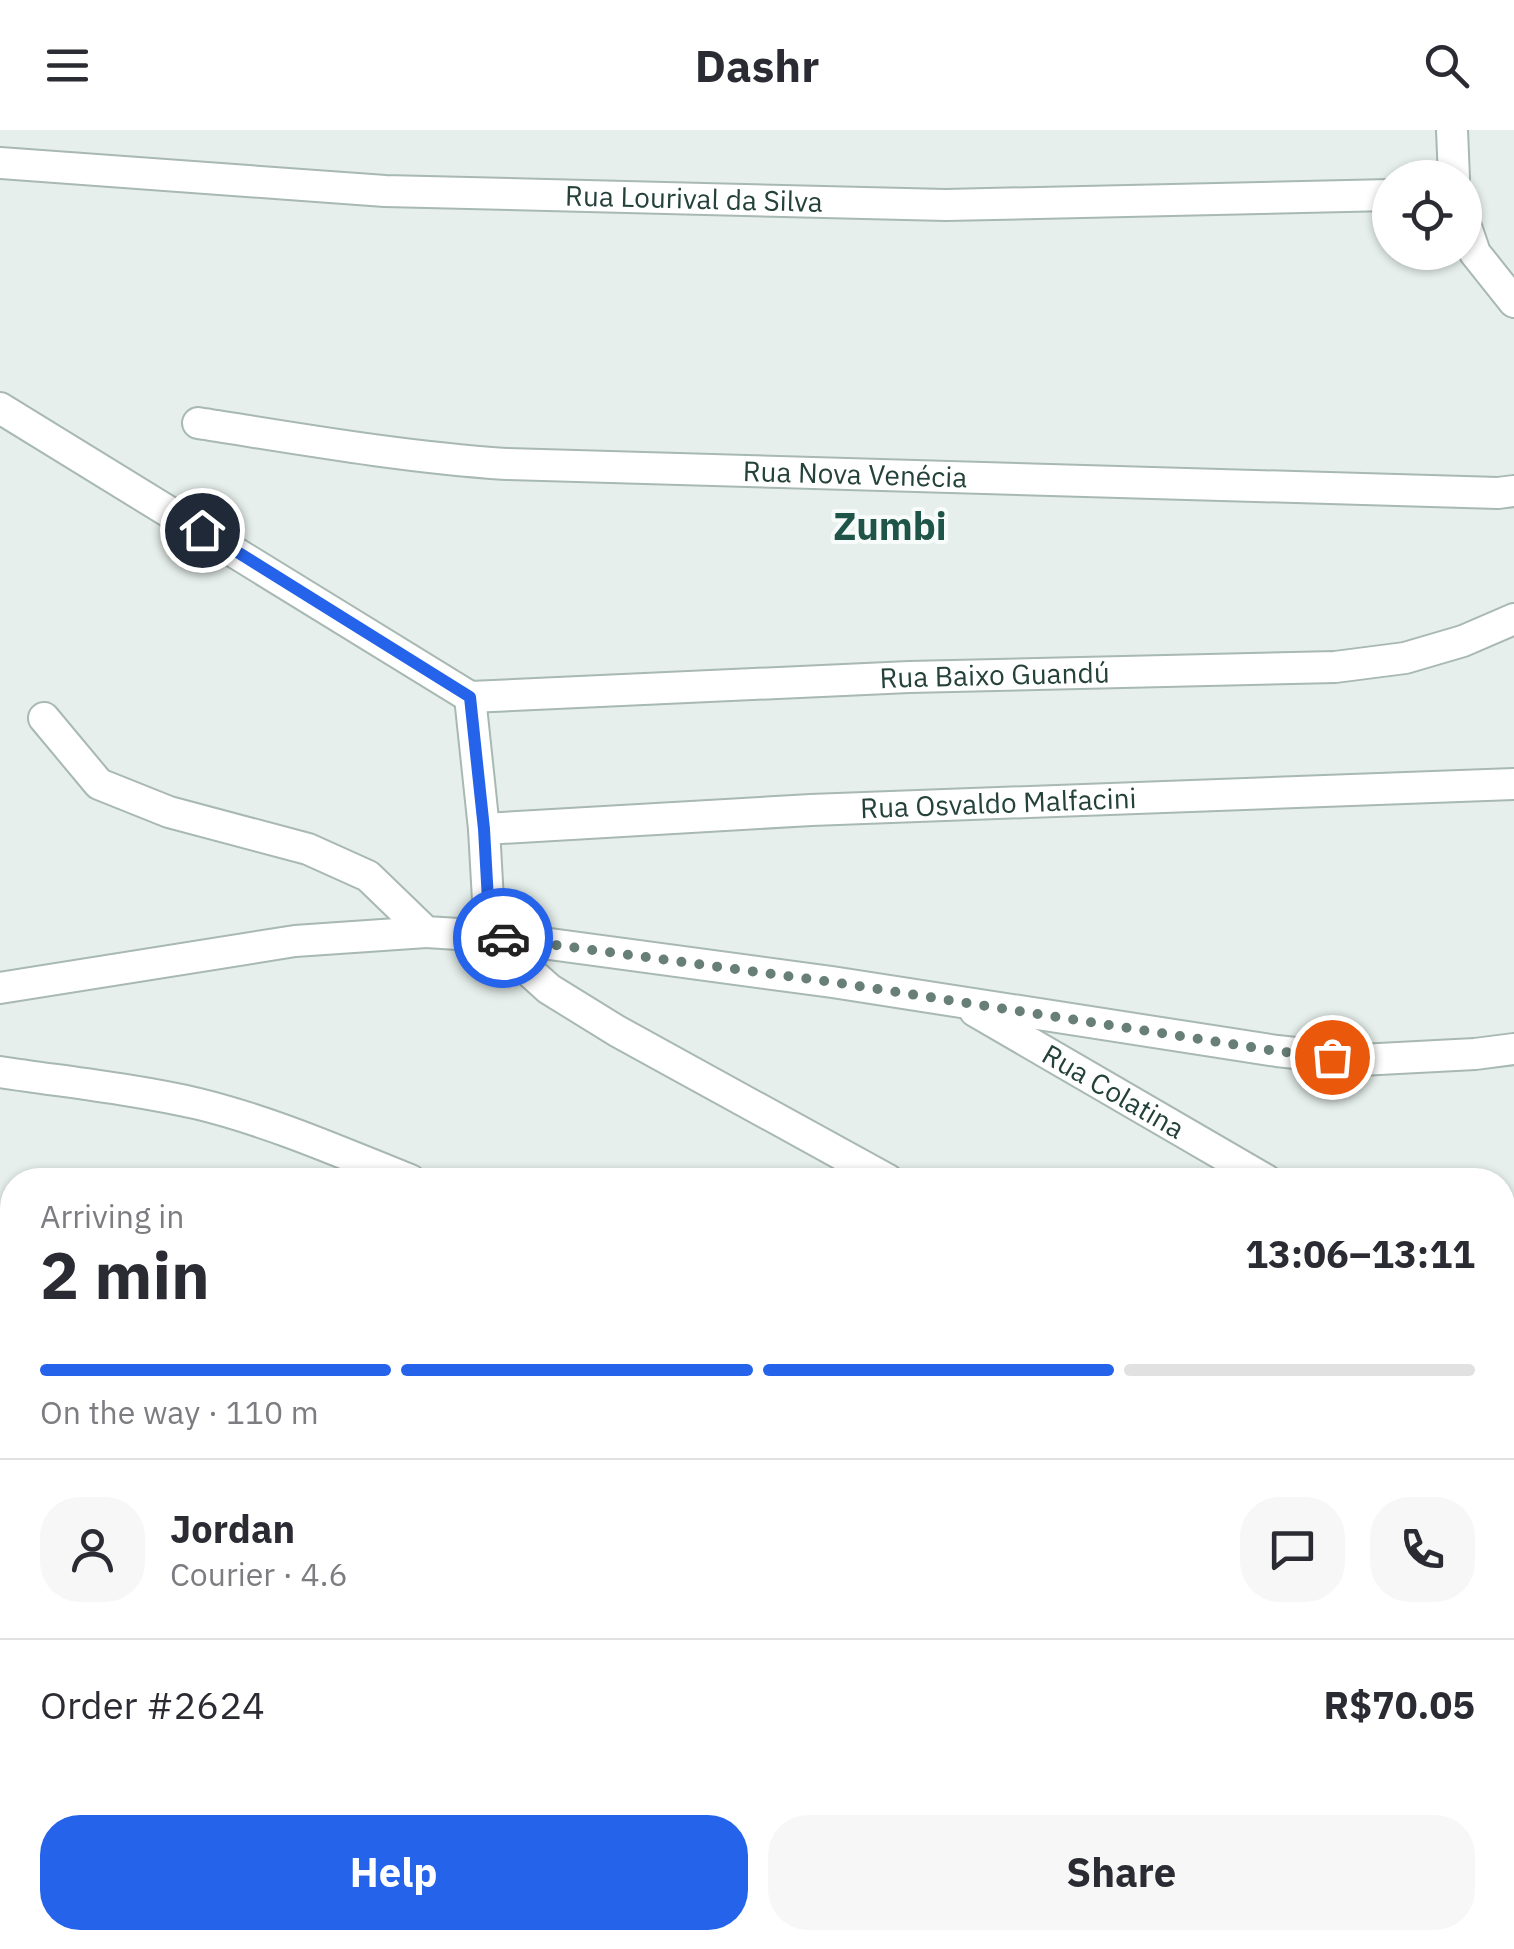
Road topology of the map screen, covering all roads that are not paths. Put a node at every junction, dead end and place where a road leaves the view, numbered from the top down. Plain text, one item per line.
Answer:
1 (1452, 130) edge
2 (1453, 160) edge
3 (0, 163) edge
4 (1372, 195) edge
5 (1482, 262) edge
6 (1514, 302) edge
7 (0, 408) edge
8 (198, 422) dead end
9 (1514, 491) edge
10 (1514, 619) edge
11 (470, 697) junction
12 (44, 718) dead end
13 (1514, 784) edge
14 (484, 829) junction
15 (426, 932) junction
16 (490, 936) junction
17 (0, 988) edge
18 (960, 1002) junction
19 (1514, 1049) edge
20 (0, 1072) edge
21 (380, 1168) edge
22 (866, 1168) edge
23 (1245, 1168) edge

1 - 2 street
3 - 4 street, Rua Lourival da Silva
5 - 6 street
7 - 11 street
8 - 9 street, Rua Nova Venécia
10 - 11 street, Rua Baixo Guandú
11 - 14 street
12 - 15 street
13 - 14 street, Rua Osvaldo Malfacini
14 - 16 street
15 - 16 street
15 - 17 street
16 - 18 street
16 - 22 street
18 - 19 street
18 - 23 street, Rua Colatina
20 - 21 street

